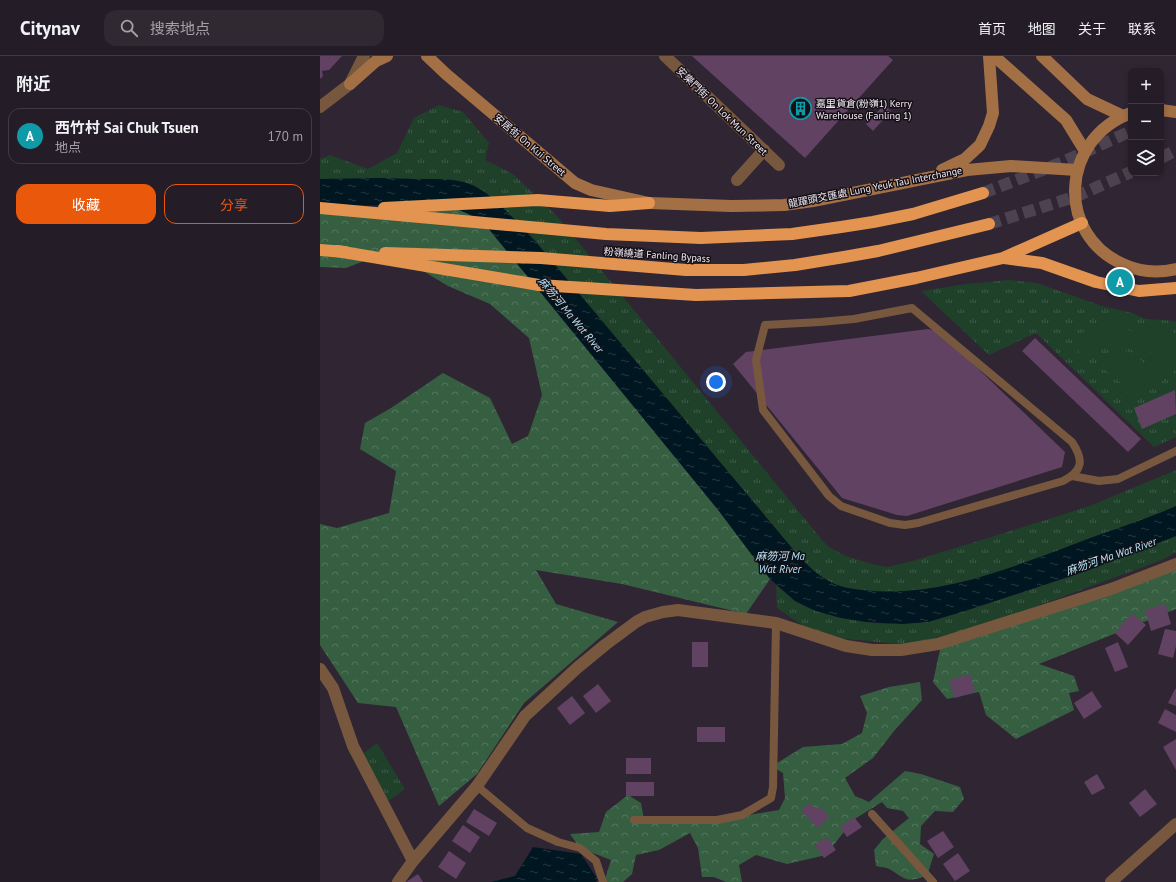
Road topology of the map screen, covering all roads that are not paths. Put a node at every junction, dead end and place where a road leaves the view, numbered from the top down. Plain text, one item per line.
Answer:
1 (364, 56) edge
2 (387, 56) edge
3 (427, 56) edge
4 (665, 56) edge
5 (989, 56) edge
6 (994, 56) edge
7 (1042, 56) edge
8 (350, 84) junction
9 (320, 107) edge
10 (1164, 110) edge
11 (1176, 112) edge
12 (1127, 115) edge
13 (764, 150) junction
14 (1085, 151) junction
15 (779, 165) dead end
16 (1077, 170) junction
17 (930, 176) junction
18 (737, 180) dead end
19 (983, 193) tunnel mouth
20 (649, 203) junction
21 (320, 208) edge
22 (338, 210) junction
23 (1082, 223) junction
24 (989, 224) tunnel mouth
25 (320, 250) edge
26 (337, 252) junction
27 (1002, 258) junction
28 (1176, 269) edge
29 (1176, 288) edge
30 (1176, 451) edge
31 (1072, 476) junction
32 (1176, 564) edge
33 (776, 623) junction
34 (320, 669) edge
35 (477, 786) junction
36 (872, 814) dead end
37 (634, 820) dead end
38 (1176, 824) edge
39 (413, 861) junction
40 (398, 882) edge
41 (603, 882) edge
42 (933, 882) edge
43 (1111, 882) edge

1 - 8 street
2 - 8 main road
3 - 20 main road, 安居街 On Kui Street
4 - 13 street, 安樂門街 On Lok Mun Street
5 - 17 main road
6 - 14 main road
7 - 12 main road
8 - 9 street
10 - 11 main road
12 - 14 main road
13 - 15 street, 安樂門街 On Lok Mun Street
13 - 18 street
14 - 16 main road
16 - 17 main road, 龍躍頭交匯處 Lung Yeuk Tau Interchange
16 - 23 main road
17 - 20 main road, 龍躍頭交匯處 Lung Yeuk Tau Interchange
19 - 22 highway, 粉嶺繞道 Fanling Bypass
20 - 22 highway
21 - 22 highway, 粉嶺繞道 Fanling Bypass
23 - 27 highway
23 - 28 main road
24 - 26 highway, 粉嶺繞道 Fanling Bypass
25 - 26 highway, 粉嶺繞道 Fanling Bypass
26 - 27 highway
27 - 29 highway
30 - 31 lane
31 - 31 lane
32 - 33 street
33 - 35 street
33 - 37 lane
34 - 39 street
35 - 39 street
35 - 41 lane
36 - 42 lane
38 - 43 street
39 - 40 street

